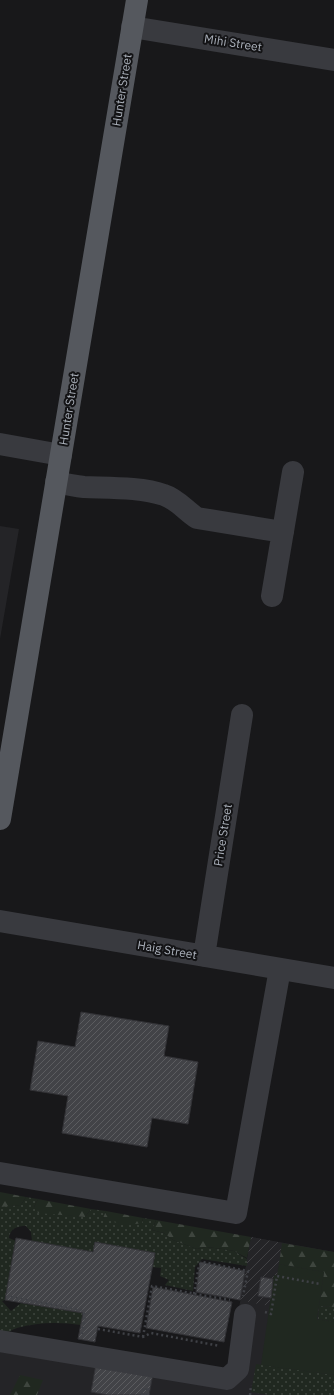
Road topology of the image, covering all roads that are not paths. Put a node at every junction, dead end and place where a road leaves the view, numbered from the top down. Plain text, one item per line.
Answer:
1 (137, 0) edge
2 (132, 27) junction
3 (334, 60) edge
4 (0, 444) edge
5 (61, 455) junction
6 (293, 472) dead end
7 (56, 482) junction
8 (283, 532) junction
9 (272, 596) dead end
10 (242, 714) dead end
11 (0, 819) edge
12 (0, 921) edge
13 (204, 956) junction
14 (280, 969) junction
15 (334, 978) edge
16 (0, 1173) edge
17 (246, 1306) road end
18 (0, 1341) edge

1 - 2 main road, Hunter Street
2 - 3 street, Mihi Street
2 - 5 main road, Hunter Street
4 - 5 street
5 - 7 main road, Hunter Street
6 - 8 street
7 - 8 street
7 - 11 main road, Hunter Street
8 - 9 street
10 - 13 street, Price Street
12 - 13 street, Haig Street
13 - 14 street, Haig Street
14 - 15 street, Haig Street
14 - 16 street
17 - 18 street

